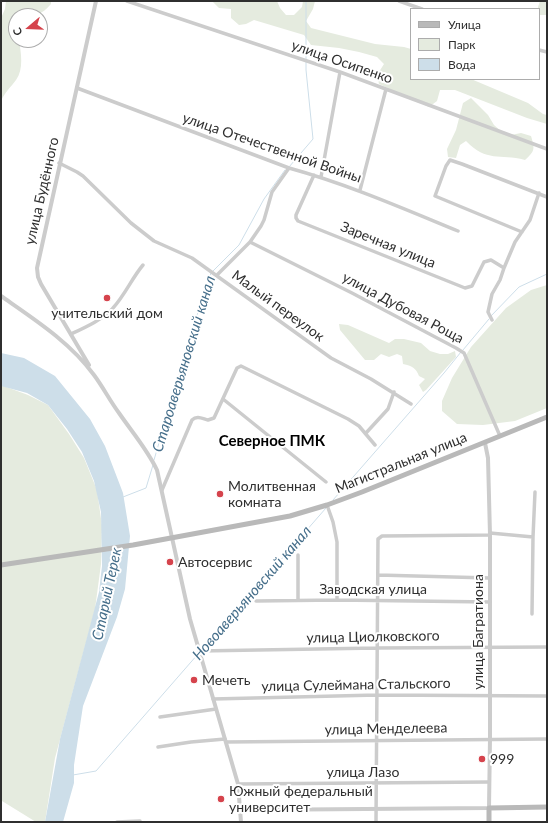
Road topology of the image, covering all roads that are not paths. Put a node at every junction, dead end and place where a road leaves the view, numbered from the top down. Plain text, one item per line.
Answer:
1 (96, 1) edge
2 (128, 1) edge
3 (399, 1) edge
4 (419, 8) edge
5 (340, 72) junction
6 (77, 88) junction
7 (386, 89) junction
8 (547, 149) edge
9 (59, 163) junction
10 (289, 168) junction
11 (314, 175) junction
12 (321, 177) junction
13 (360, 190) junction
14 (539, 193) junction
15 (547, 197) edge
16 (458, 231) dead end
17 (522, 232) junction
18 (250, 242) junction
19 (143, 265) dead end
20 (504, 268) junction
21 (217, 275) junction
22 (1, 296) edge
23 (492, 320) dead end
24 (71, 334) junction
25 (94, 375) junction
26 (394, 392) junction
27 (223, 399) junction
28 (410, 404) dead end
29 (547, 417) edge
30 (366, 433) junction
31 (500, 436) junction
32 (485, 442) junction
33 (375, 445) dead end
34 (326, 482) dead end
35 (162, 490) junction
36 (535, 492) dead end
37 (327, 505) junction
38 (490, 534) junction
39 (533, 537) junction
40 (172, 538) junction
41 (298, 554) dead end
42 (1, 565) edge
43 (378, 575) junction
44 (490, 578) junction
45 (298, 600) junction
46 (337, 600) junction
47 (378, 600) junction
48 (256, 601) dead end
49 (490, 602) junction
50 (532, 614) dead end
51 (547, 646) edge
52 (377, 648) junction
53 (490, 648) junction
54 (199, 651) junction
55 (377, 695) junction
56 (490, 695) junction
57 (547, 696) edge
58 (213, 699) junction
59 (216, 709) junction
60 (160, 717) dead end
61 (490, 738) junction
62 (547, 739) edge
63 (377, 740) junction
64 (226, 741) junction
65 (158, 747) dead end
66 (490, 782) junction
67 (376, 783) junction
68 (238, 784) junction
69 (547, 807) edge
70 (376, 808) junction
71 (489, 808) junction
72 (241, 810) junction
73 (140, 821) dead end
74 (117, 822) edge
75 (241, 822) edge
76 (376, 822) edge
77 (489, 822) edge

1 - 6 street, улица Будённого
2 - 5 street, улица Осипенко
3 - 4 street
5 - 7 street, улица Осипенко
5 - 12 street
6 - 9 street, улица Будённого
6 - 10 street, улица Отечественной Войны
7 - 8 street, улица Осипенко
7 - 13 street
9 - 21 street, Малый переулок
9 - 24 street, улица Будённого
10 - 11 street, улица Отечественной Войны
10 - 18 street
11 - 12 street, улица Отечественной Войны
11 - 20 street, Заречная улица
12 - 13 street, улица Отечественной Войны
13 - 16 street, улица Отечественной Войны
14 - 15 street
14 - 17 street
14 - 17 street
17 - 20 street
18 - 21 street
18 - 31 street, улица Дубовая Роща
19 - 24 street
20 - 23 street
21 - 26 street, Малый переулок
22 - 25 street
24 - 25 street, улица Будённого
25 - 35 street
26 - 28 street, Малый переулок
26 - 30 street
27 - 30 street
27 - 34 street
27 - 35 street
29 - 31 main road, Магистральная улица
30 - 33 street
31 - 32 main road, Магистральная улица
32 - 37 main road, Магистральная улица
32 - 38 street, улица Багратиона
35 - 40 street
36 - 39 street
37 - 40 main road, Магистральная улица
37 - 46 street
38 - 39 street
38 - 43 street
38 - 44 street, улица Багратиона
39 - 50 street
40 - 42 main road, Магистральная улица
40 - 54 street
41 - 45 street
43 - 44 street, Заводская улица
43 - 47 street
44 - 49 street, улица Багратиона
45 - 46 street, Заводская улица
45 - 48 street, Заводская улица
46 - 47 street, Заводская улица
47 - 49 street, Заводская улица
47 - 52 street
49 - 53 street, улица Багратиона
51 - 53 street, улица Циолковского
52 - 53 street, улица Циолковского
52 - 54 street, улица Циолковского
52 - 55 street
53 - 56 street, улица Багратиона
54 - 58 street
55 - 56 street, улица Сулеймана Стальского
55 - 58 street, улица Сулеймана Стальского
55 - 63 street
56 - 57 street, улица Сулеймана Стальского
56 - 61 street, улица Багратиона
58 - 59 street
59 - 60 street
59 - 64 street
61 - 62 street, улица Менделеева
61 - 63 street, улица Менделеева
61 - 66 street, улица Багратиона
63 - 64 street, улица Менделеева
63 - 67 street
64 - 65 street, улица Менделеева
64 - 68 street
66 - 67 street, улица Лазо
66 - 71 street, улица Багратиона
67 - 68 street, улица Лазо
67 - 70 street
68 - 72 street
69 - 71 main road
70 - 71 street
70 - 72 street
70 - 76 street
71 - 77 main road, улица Багратиона
72 - 75 street
73 - 74 street

